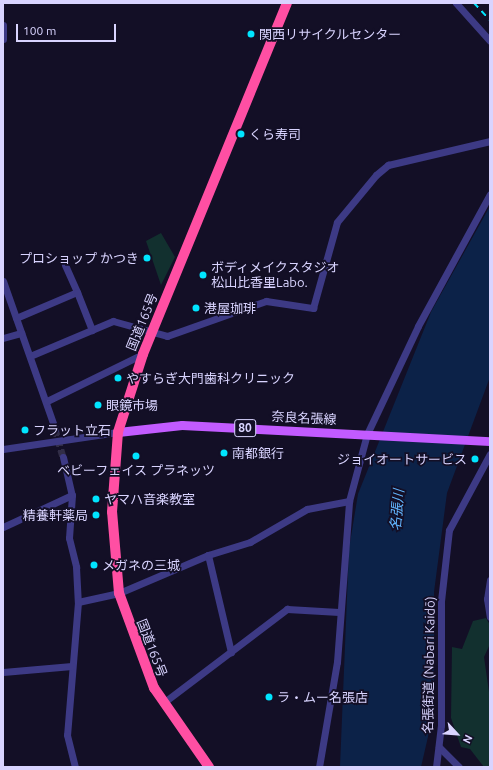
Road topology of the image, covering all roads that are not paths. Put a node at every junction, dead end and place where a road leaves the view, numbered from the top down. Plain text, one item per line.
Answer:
1 (287, 3) edge
2 (456, 3) edge
3 (3, 25) edge
4 (3, 39) edge
5 (490, 42) edge
6 (490, 141) edge
7 (490, 194) edge
8 (65, 265) dead end
9 (3, 281) edge
10 (76, 292) junction
11 (6, 298) edge
12 (16, 318) junction
13 (92, 330) junction
14 (21, 333) junction
15 (152, 333) junction
16 (3, 338) edge
17 (143, 354) junction
18 (30, 356) junction
19 (47, 401) junction
20 (55, 429) tunnel mouth
21 (118, 432) junction
22 (370, 434) junction
23 (490, 441) edge
24 (3, 449) edge
25 (490, 454) edge
26 (63, 457) tunnel mouth
27 (72, 495) junction
28 (349, 501) junction
29 (3, 527) edge
30 (208, 555) junction
31 (490, 580) edge
32 (119, 593) junction
33 (78, 602) junction
34 (339, 612) junction
35 (490, 617) edge
36 (231, 652) junction
37 (72, 666) junction
38 (3, 672) edge
39 (163, 703) junction
40 (439, 747) junction
41 (75, 767) edge
42 (209, 767) edge
43 (319, 767) edge
44 (436, 767) edge
45 (459, 767) edge

1 - 15 highway, 国道165号
2 - 5 street
3 - 4 street
6 - 15 street
7 - 22 street
8 - 10 street
9 - 11 street
10 - 12 street
10 - 13 street
11 - 12 street
12 - 14 street
13 - 15 street
13 - 18 street
14 - 16 street
14 - 18 street
15 - 17 highway, 国道165号
17 - 19 street
17 - 21 highway, 国道165号
18 - 19 street
19 - 20 street
21 - 22 main road, 奈良名張線 / 80
21 - 24 street
21 - 32 highway, 国道165号
22 - 23 main road, 奈良名張線 / 80
22 - 28 street
25 - 40 street, 名張街道 (Nabari Kaidō)
26 - 27 street
27 - 29 street
27 - 33 street
28 - 30 street
28 - 34 street
30 - 32 street
30 - 36 street
31 - 35 street
32 - 33 street
32 - 39 highway, 国道165号
33 - 37 street
34 - 36 street
34 - 43 street
36 - 39 street
37 - 38 street
37 - 41 street
39 - 42 highway, 国道165号
40 - 44 street, 名張街道 (Nabari Kaidō)
40 - 45 street

